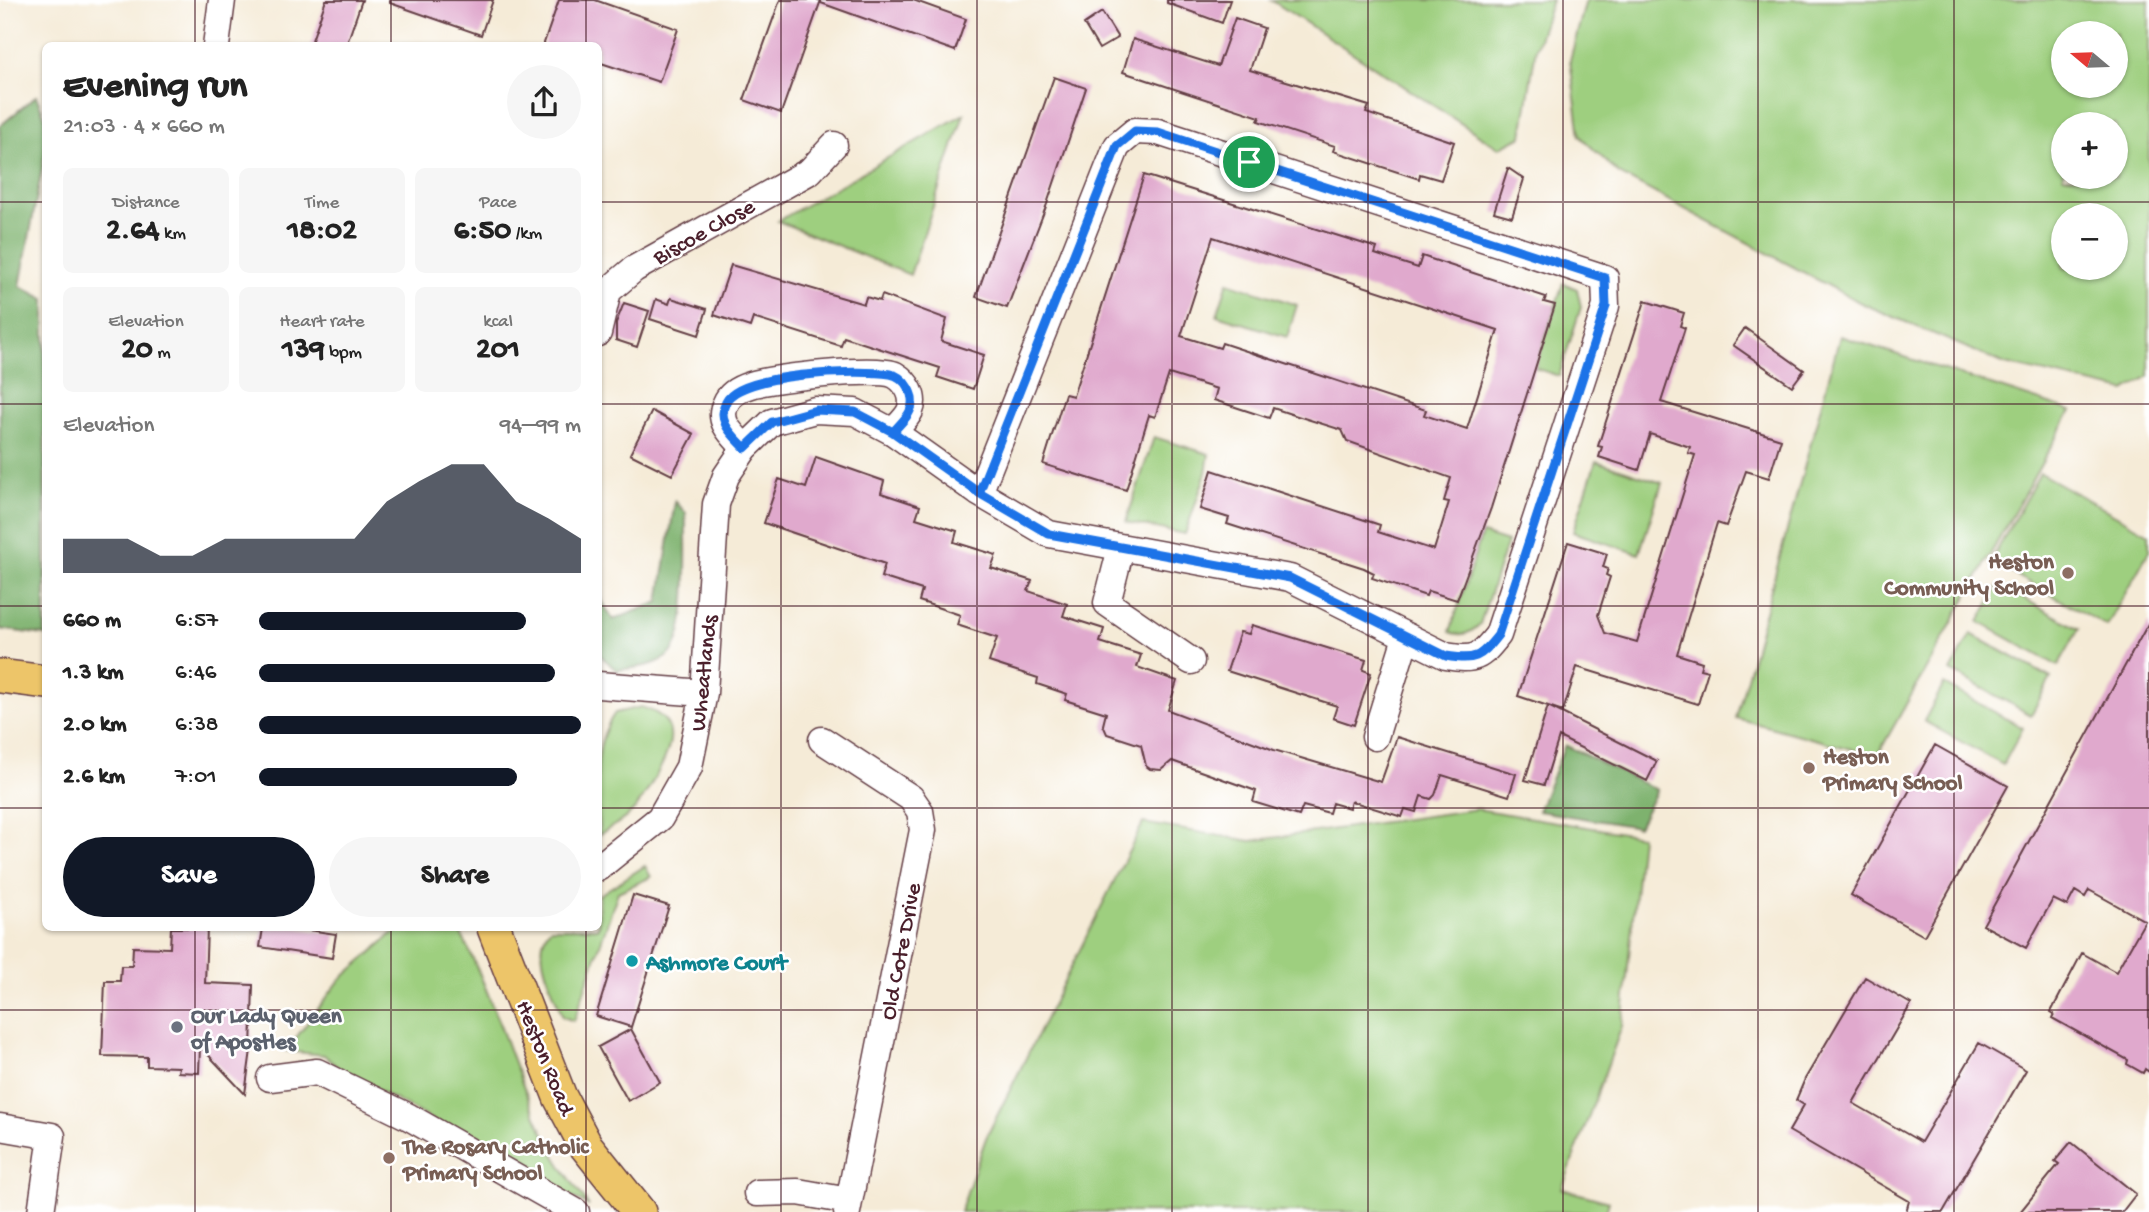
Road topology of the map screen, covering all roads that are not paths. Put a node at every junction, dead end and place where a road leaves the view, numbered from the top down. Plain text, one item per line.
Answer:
1 (222, 0) edge
2 (217, 42) edge
3 (834, 145) dead end
4 (602, 316) edge
5 (893, 432) junction
6 (745, 448) junction
7 (979, 493) junction
8 (1121, 548) junction
9 (1406, 637) junction
10 (1191, 661) dead end
11 (0, 676) edge
12 (42, 681) edge
13 (602, 685) edge
14 (704, 693) junction
15 (1375, 737) dead end
16 (822, 740) dead end
17 (602, 865) edge
18 (500, 931) edge
19 (270, 1078) dead end
20 (0, 1127) edge
21 (757, 1194) dead end
22 (848, 1206) edge
23 (41, 1212) edge
24 (576, 1212) edge
25 (639, 1212) edge

1 - 2 street
3 - 4 street, Biscoe Close
5 - 6 street, Wheatlands
5 - 6 street
5 - 7 street, Wheatlands
6 - 14 street, Wheatlands
7 - 8 street, Wheatlands
7 - 9 street, Wheatlands
8 - 9 street, Wheatlands
8 - 10 street
9 - 15 street
11 - 12 main road
13 - 14 street
14 - 17 street, Wheatlands
16 - 22 street, Old Cote Drive
18 - 25 main road, Heston Road
19 - 24 street
20 - 23 street
21 - 22 street

